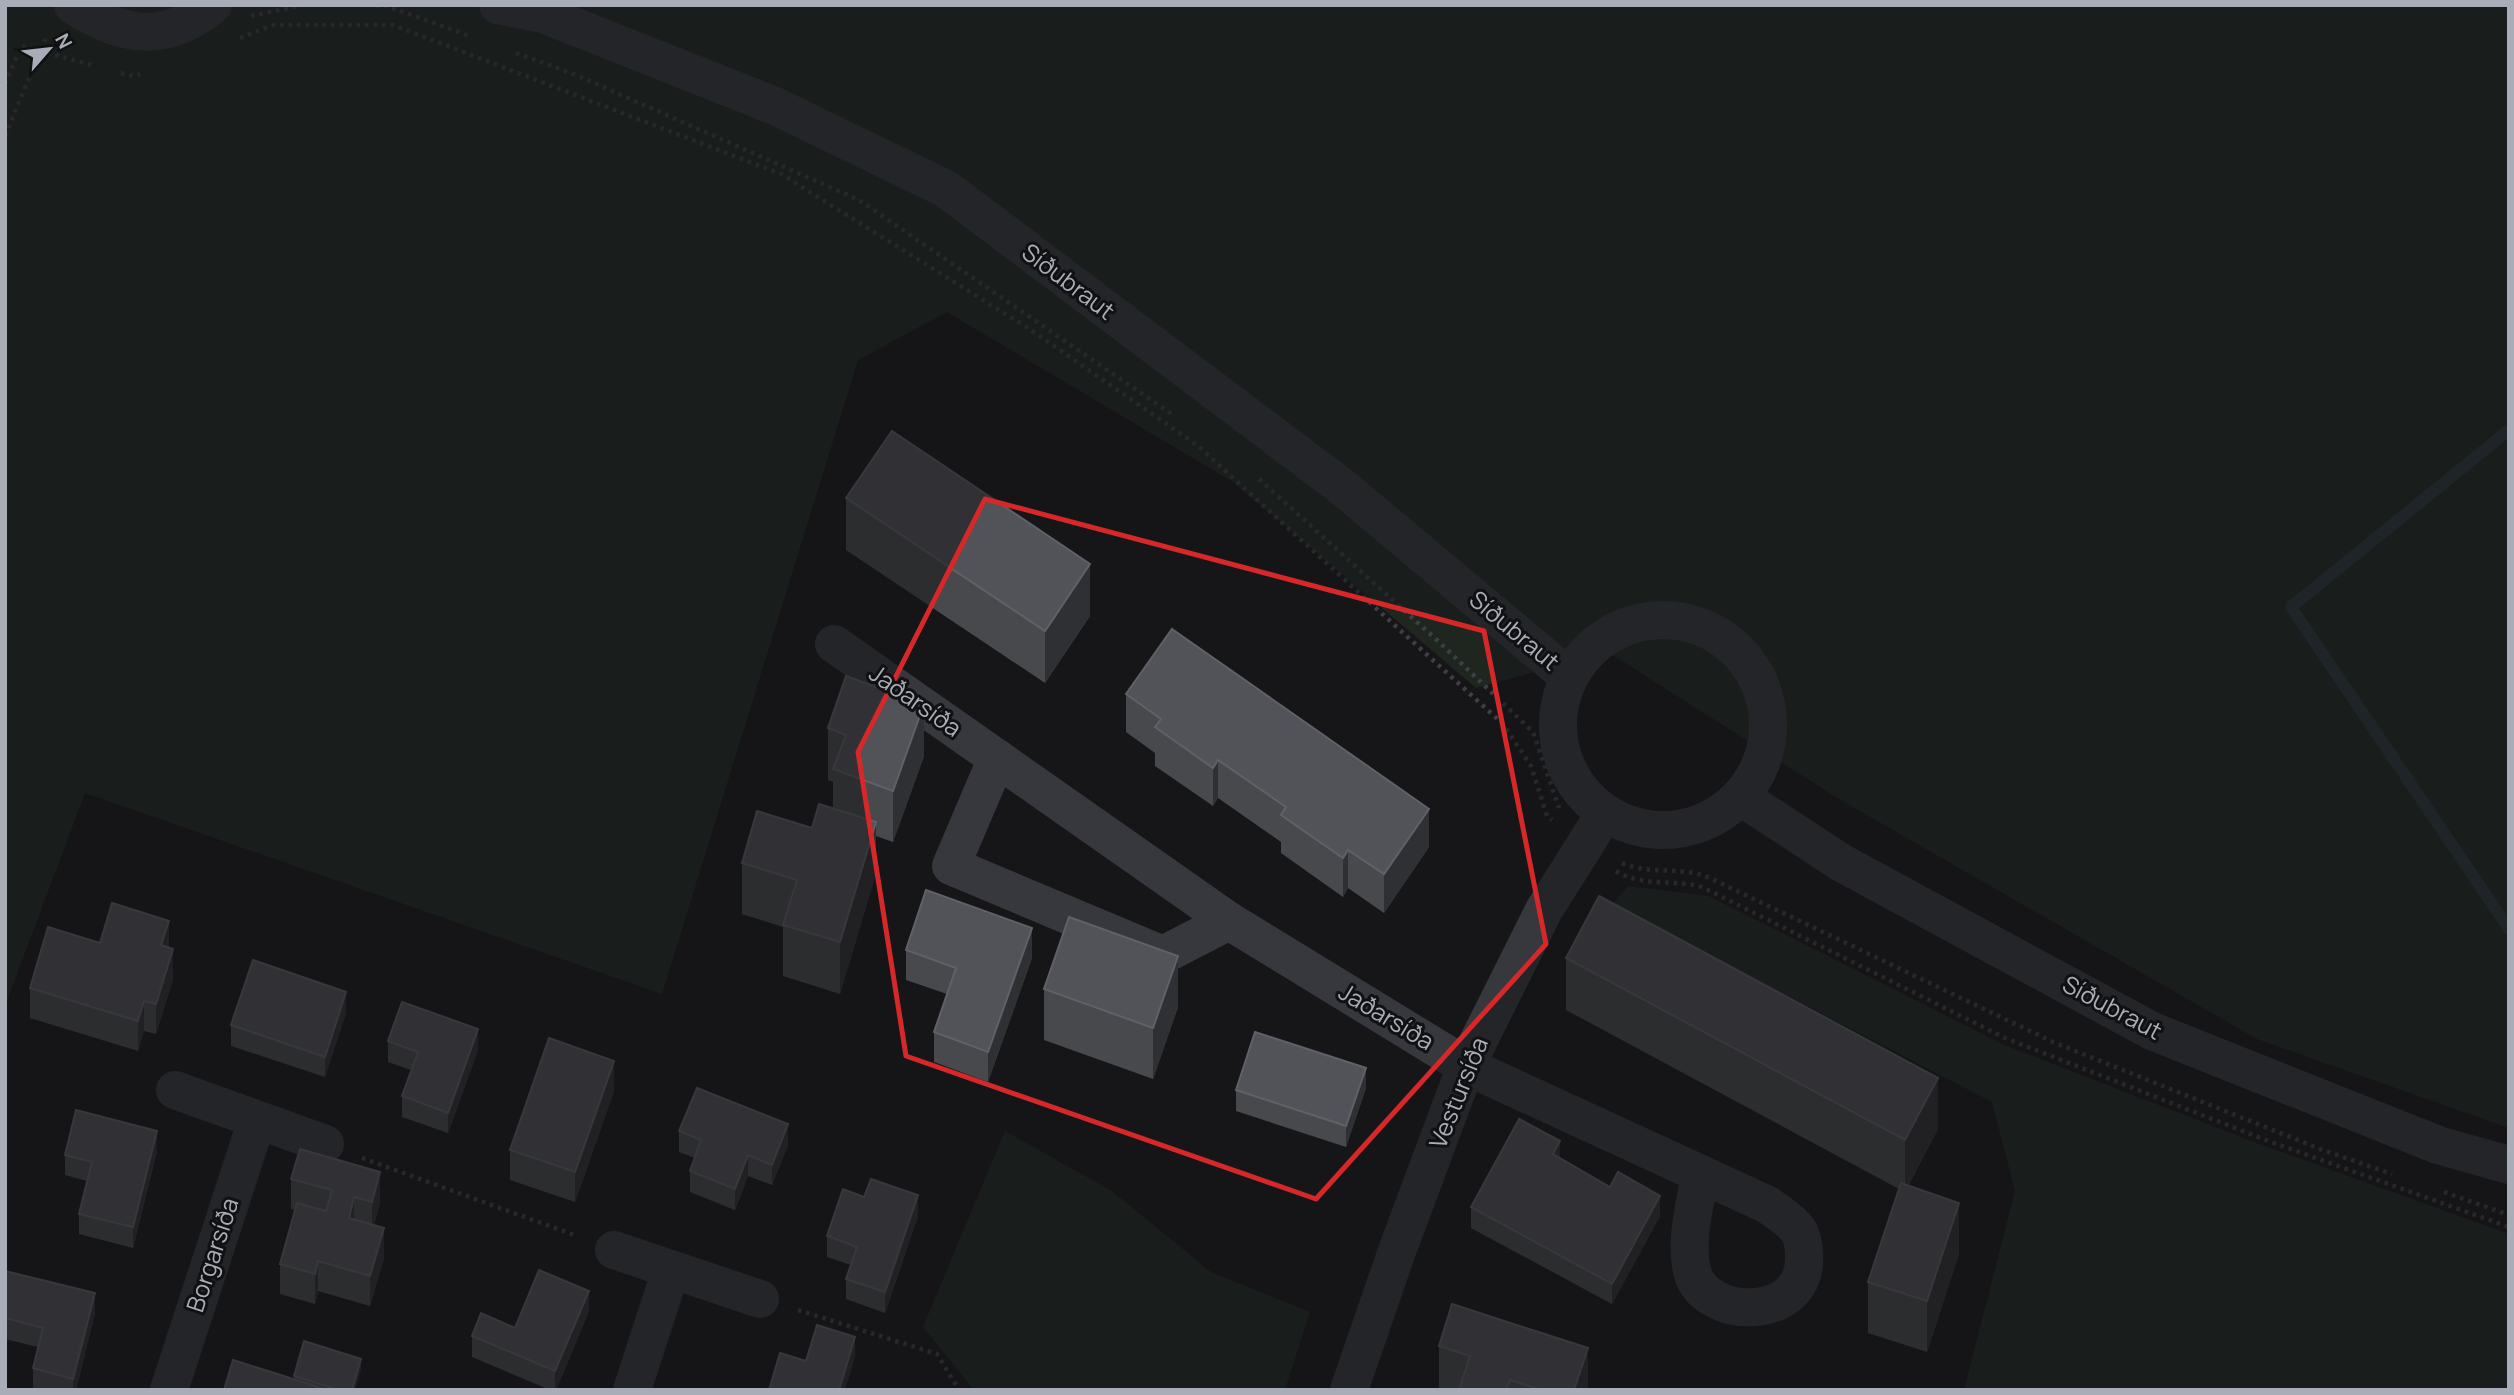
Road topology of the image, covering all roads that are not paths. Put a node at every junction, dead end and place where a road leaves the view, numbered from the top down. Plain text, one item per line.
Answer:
1 (74, 5) edge
2 (213, 5) edge
3 (498, 5) edge
4 (834, 644) dead end
5 (1569, 677) junction
6 (996, 758) junction
7 (1741, 797) junction
8 (1591, 834) junction
9 (1229, 921) junction
10 (1466, 1066) junction
11 (175, 1090) dead end
12 (257, 1120) junction
13 (325, 1144) road end
14 (2509, 1165) edge
15 (1700, 1175) dead end
16 (614, 1250) road end
17 (671, 1270) junction
18 (761, 1299) road end
19 (169, 1390) edge
20 (632, 1390) edge
21 (1349, 1390) edge

1 - 2 street
3 - 5 street, Síðubraut
4 - 6 street, Jaðarsíða
5 - 7 street
5 - 8 street
6 - 9 street, Jaðarsíða
6 - 9 street
7 - 8 street
7 - 14 street, Síðubraut
8 - 10 street, Vestursíða
9 - 10 street, Jaðarsíða
10 - 15 street, Jaðarsíða
10 - 21 street, Vestursíða
11 - 12 street
12 - 13 street
12 - 19 street, Borgarsíða
16 - 17 street
17 - 18 street
17 - 20 street

